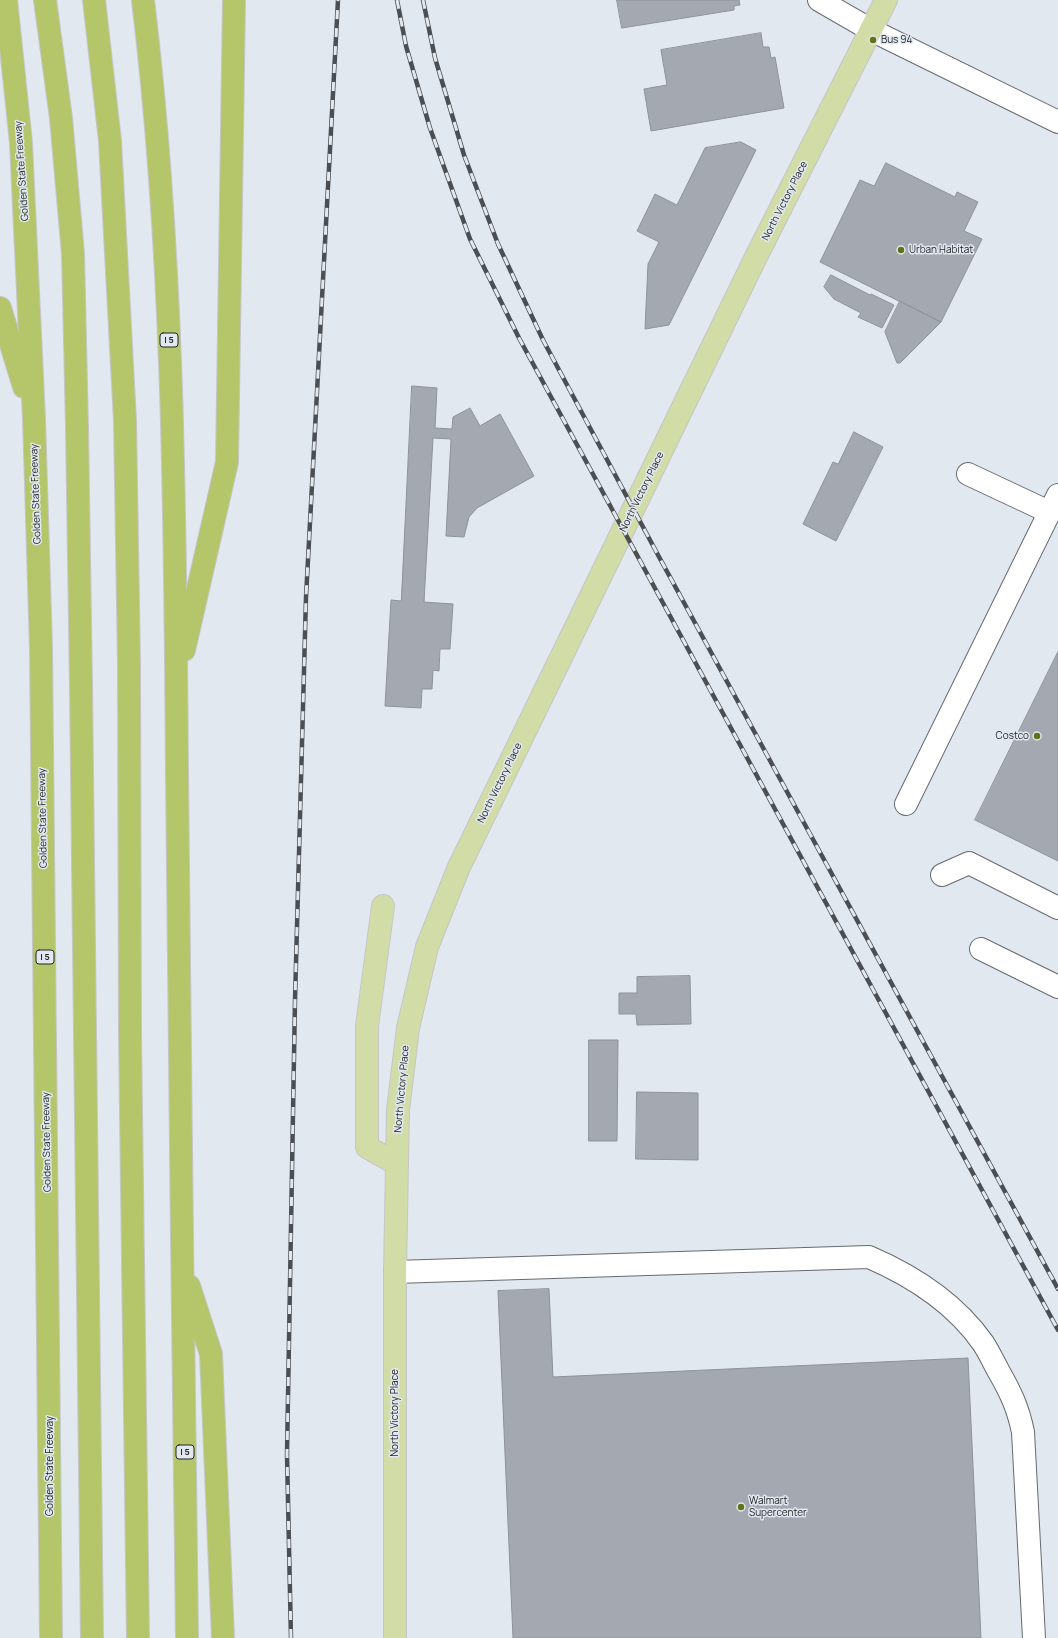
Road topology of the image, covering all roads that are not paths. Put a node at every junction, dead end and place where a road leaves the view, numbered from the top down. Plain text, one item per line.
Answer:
1 (6, 0) edge
2 (45, 0) edge
3 (94, 0) edge
4 (143, 0) edge
5 (234, 0) edge
6 (819, 0) edge
7 (886, 0) edge
8 (871, 30) junction
9 (1058, 122) edge
10 (0, 308) edge
11 (34, 419) junction
12 (968, 474) dead end
13 (1054, 504) edge
14 (176, 682) junction
15 (906, 804) dead end
16 (942, 875) dead end
17 (383, 906) dead end
18 (1058, 908) edge
19 (981, 949) dead end
20 (1058, 986) edge
21 (397, 1164) junction
22 (182, 1266) junction
23 (395, 1272) junction
24 (51, 1638) edge
25 (92, 1638) edge
26 (138, 1638) edge
27 (187, 1638) edge
28 (223, 1638) edge
29 (395, 1638) edge
30 (1034, 1638) edge

1 - 11 highway, Golden State Freeway / I 5
2 - 25 highway
3 - 26 highway
4 - 14 highway, I 5
5 - 14 highway
6 - 8 street
7 - 8 main road, North Victory Place
8 - 9 street
8 - 21 main road, North Victory Place
10 - 11 highway
11 - 24 highway, Golden State Freeway / I 5
12 - 13 street
13 - 15 street
14 - 22 highway, I 5
16 - 18 street
17 - 21 main road
19 - 20 street
21 - 23 main road, North Victory Place
22 - 27 highway, I 5
22 - 28 highway
23 - 29 main road, North Victory Place
23 - 30 street

